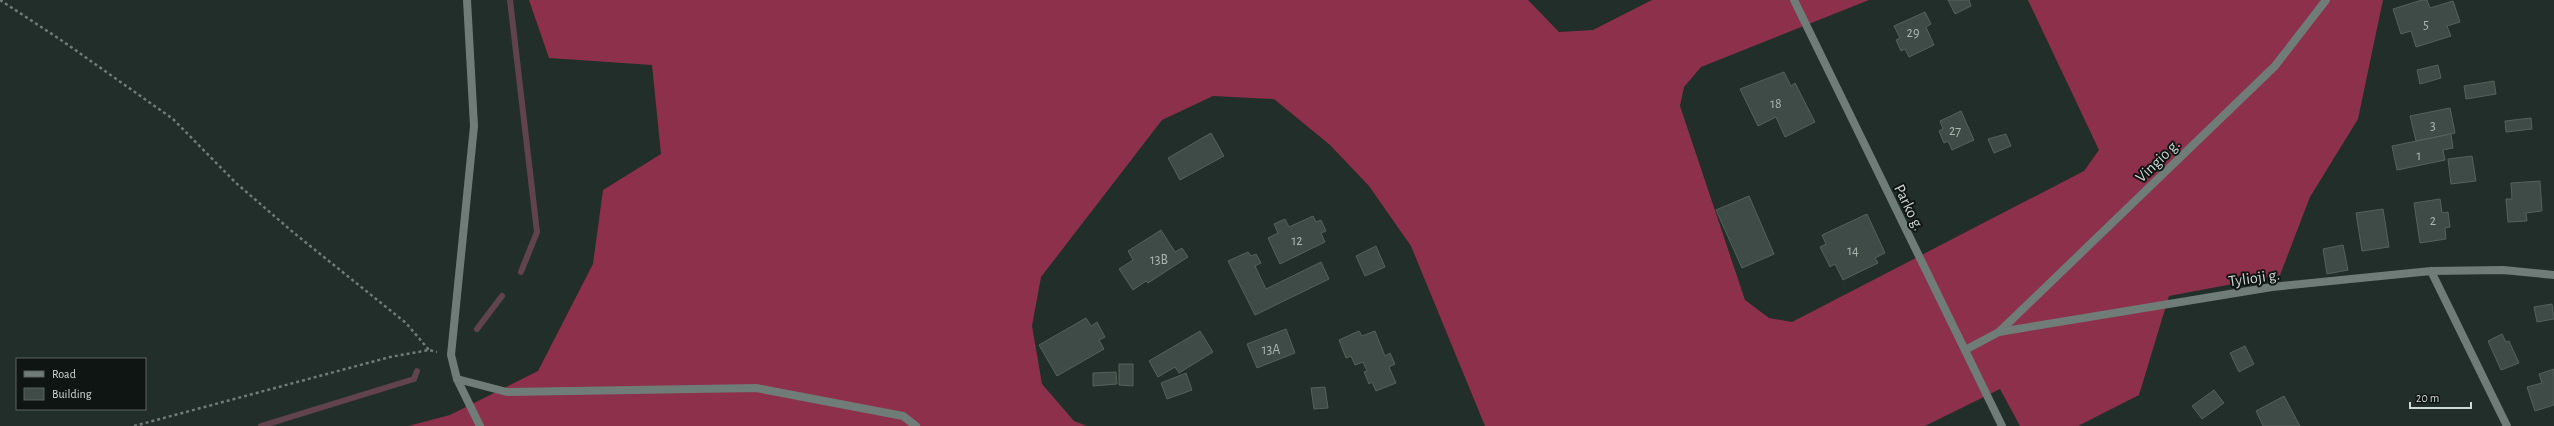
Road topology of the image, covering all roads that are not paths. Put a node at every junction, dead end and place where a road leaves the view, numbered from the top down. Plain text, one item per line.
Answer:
1 (467, 0) edge
2 (1794, 0) edge
3 (2326, 0) edge
4 (2431, 271) junction
5 (2554, 275) edge
6 (1999, 332) junction
7 (1965, 350) junction
8 (457, 379) junction
9 (480, 426) edge
10 (916, 426) edge
11 (2002, 426) edge
12 (2507, 426) edge

1 - 8 street
2 - 7 street, Parko g.
3 - 6 street, Vingio g.
4 - 5 street, Tylioji g.
4 - 6 street, Tylioji g.
4 - 12 street
6 - 7 street, Tylioji g.
7 - 11 street, Parko g.
8 - 9 street
8 - 10 street

